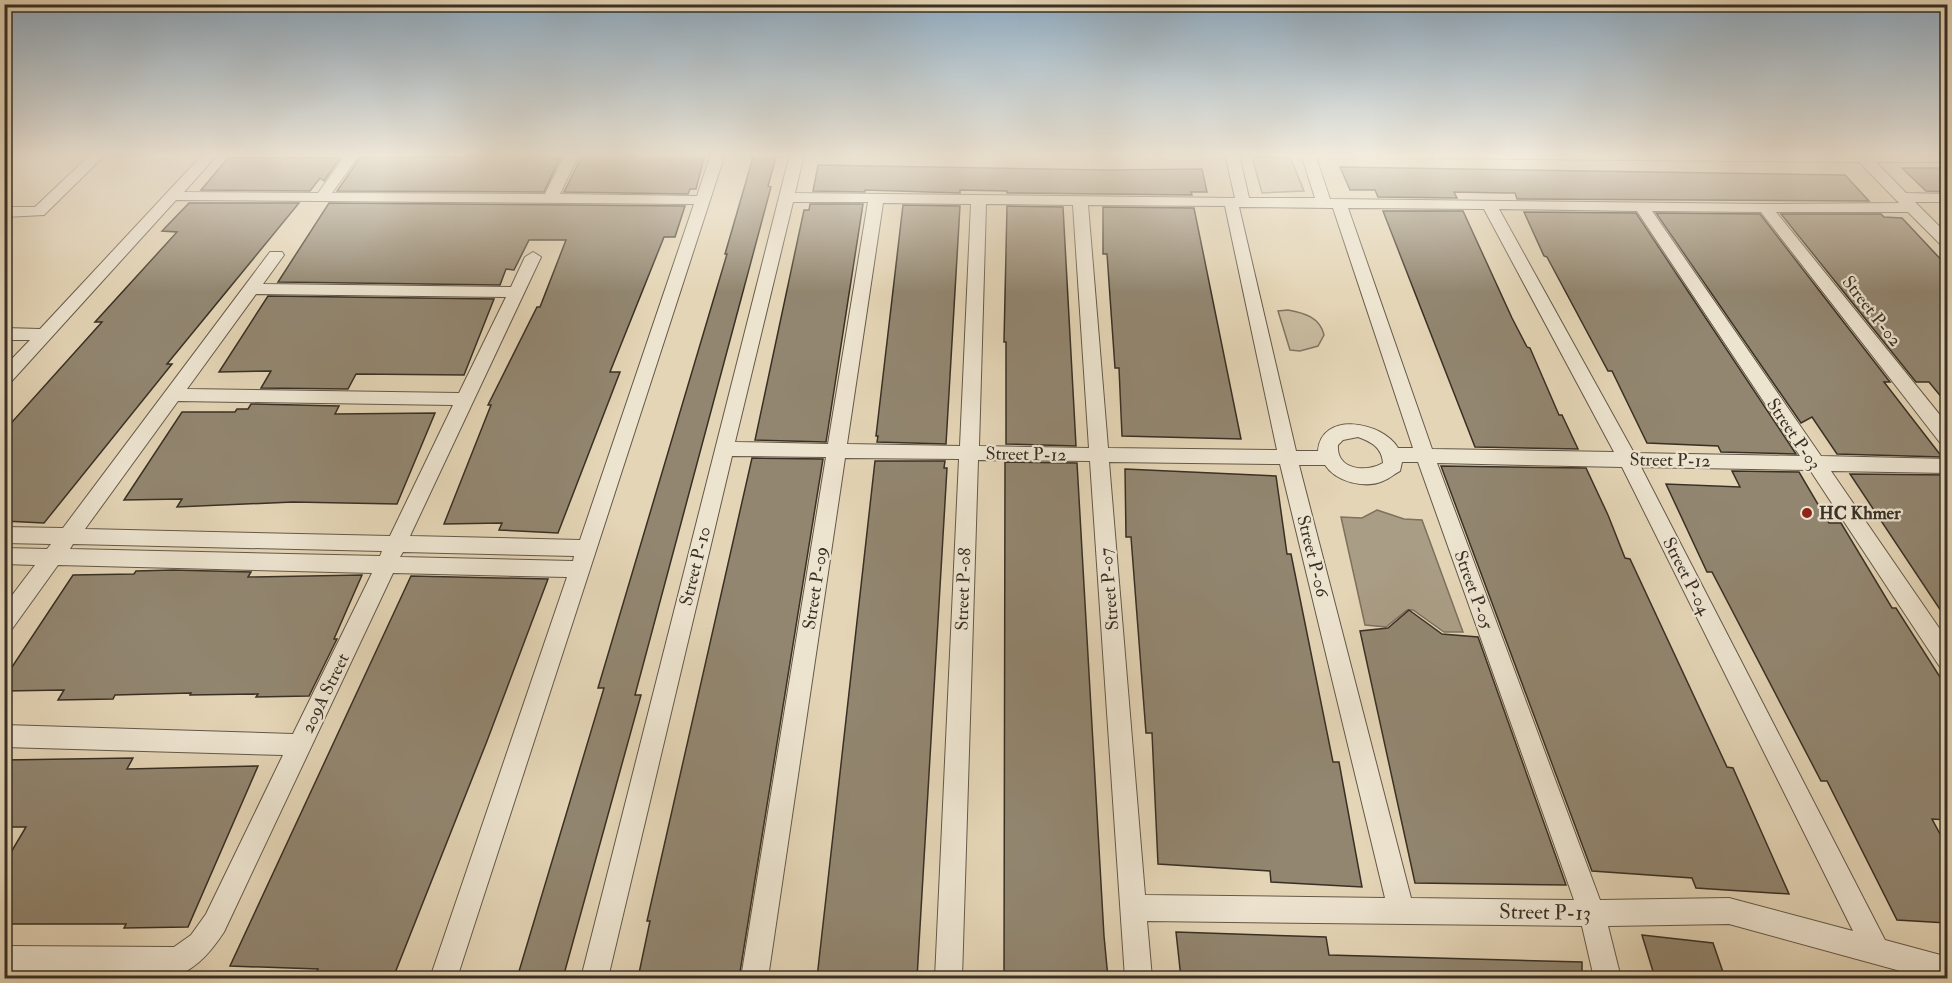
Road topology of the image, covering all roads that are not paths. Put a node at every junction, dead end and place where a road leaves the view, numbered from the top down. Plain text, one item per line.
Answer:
1 (979, 199) edge
2 (52, 200) edge
3 (170, 200) edge
4 (693, 200) edge
5 (703, 200) joint
6 (785, 200) edge
7 (876, 200) edge
8 (1067, 200) edge
9 (1080, 200) junction
10 (1928, 200) edge
11 (1237, 202) junction
12 (1332, 202) junction
13 (1907, 202) junction
14 (1489, 205) junction
15 (1642, 207) junction
16 (1765, 208) junction
17 (4, 212) edge
18 (1947, 244) edge
19 (276, 255) dead end
20 (533, 257) dead end
21 (250, 289) junction
22 (516, 292) junction
23 (4, 334) edge
24 (45, 335) junction
25 (4, 379) edge
26 (172, 395) junction
27 (465, 399) junction
28 (1947, 439) edge
29 (724, 449) junction
30 (837, 451) junction
31 (968, 453) junction
32 (1393, 455) junction
33 (1425, 455) junction
34 (1098, 456) junction
35 (1288, 457) junction
36 (1328, 458) junction
37 (1628, 459) junction
38 (1814, 463) junction
39 (1947, 466) edge
40 (4, 535) edge
41 (69, 536) junction
42 (587, 548) junction
43 (392, 554) junction
44 (4, 556) edge
45 (54, 557) junction
46 (579, 569) junction
47 (4, 623) edge
48 (1947, 660) edge
49 (4, 736) edge
50 (300, 745) junction
51 (1134, 908) junction
52 (1401, 909) junction
53 (1592, 913) junction
54 (1877, 952) junction
55 (4, 958) edge
56 (1947, 971) edge
57 (444, 978) edge
58 (594, 978) edge
59 (754, 978) edge
60 (948, 978) edge
61 (1138, 978) edge
62 (1606, 978) edge

1 - 31 street, Street P-08
2 - 17 street
3 - 24 street
4 - 5 street
5 - 42 street
6 - 29 street, Street P-10
7 - 30 street, Street P-09
8 - 9 street
9 - 11 street
9 - 34 street, Street P-07
10 - 13 street
11 - 12 street
11 - 35 street, Street P-06
12 - 14 street
12 - 33 street, Street P-05
13 - 16 street
13 - 18 street
14 - 15 street
14 - 37 street, Street P-04
15 - 16 street
15 - 38 street, Street P-03
16 - 28 street, Street P-02
19 - 21 street
20 - 22 street, 209A Street
21 - 22 street
21 - 26 street
22 - 27 street, 209A Street
23 - 24 street
24 - 25 street
26 - 27 street
26 - 41 street
27 - 43 street, 209A Street
29 - 30 street, Street P-12
29 - 58 street, Street P-10
30 - 31 street, Street P-12
30 - 59 street, Street P-09
31 - 34 street, Street P-12
31 - 60 street, Street P-08
32 - 33 street, Street P-12
32 - 36 street
32 - 36 street
33 - 37 street, Street P-12
33 - 53 street, Street P-05
34 - 35 street, Street P-12
34 - 51 street, Street P-07
35 - 36 street, Street P-12
35 - 52 street, Street P-06
37 - 38 street, Street P-12
37 - 54 street, Street P-04
38 - 39 street, Street P-12
38 - 48 street, Street P-03
40 - 41 street
41 - 43 street
41 - 45 street
42 - 43 street
42 - 46 street
43 - 45 street
43 - 46 street
43 - 50 street, 209A Street
44 - 45 street
45 - 47 street
46 - 57 street
49 - 50 street
50 - 55 street, 209A Street
51 - 52 street, Street P-13
51 - 61 street, Street P-07
52 - 53 street, Street P-13
53 - 54 street, Street P-13
53 - 62 street, Street P-05
54 - 56 street, Street P-13

